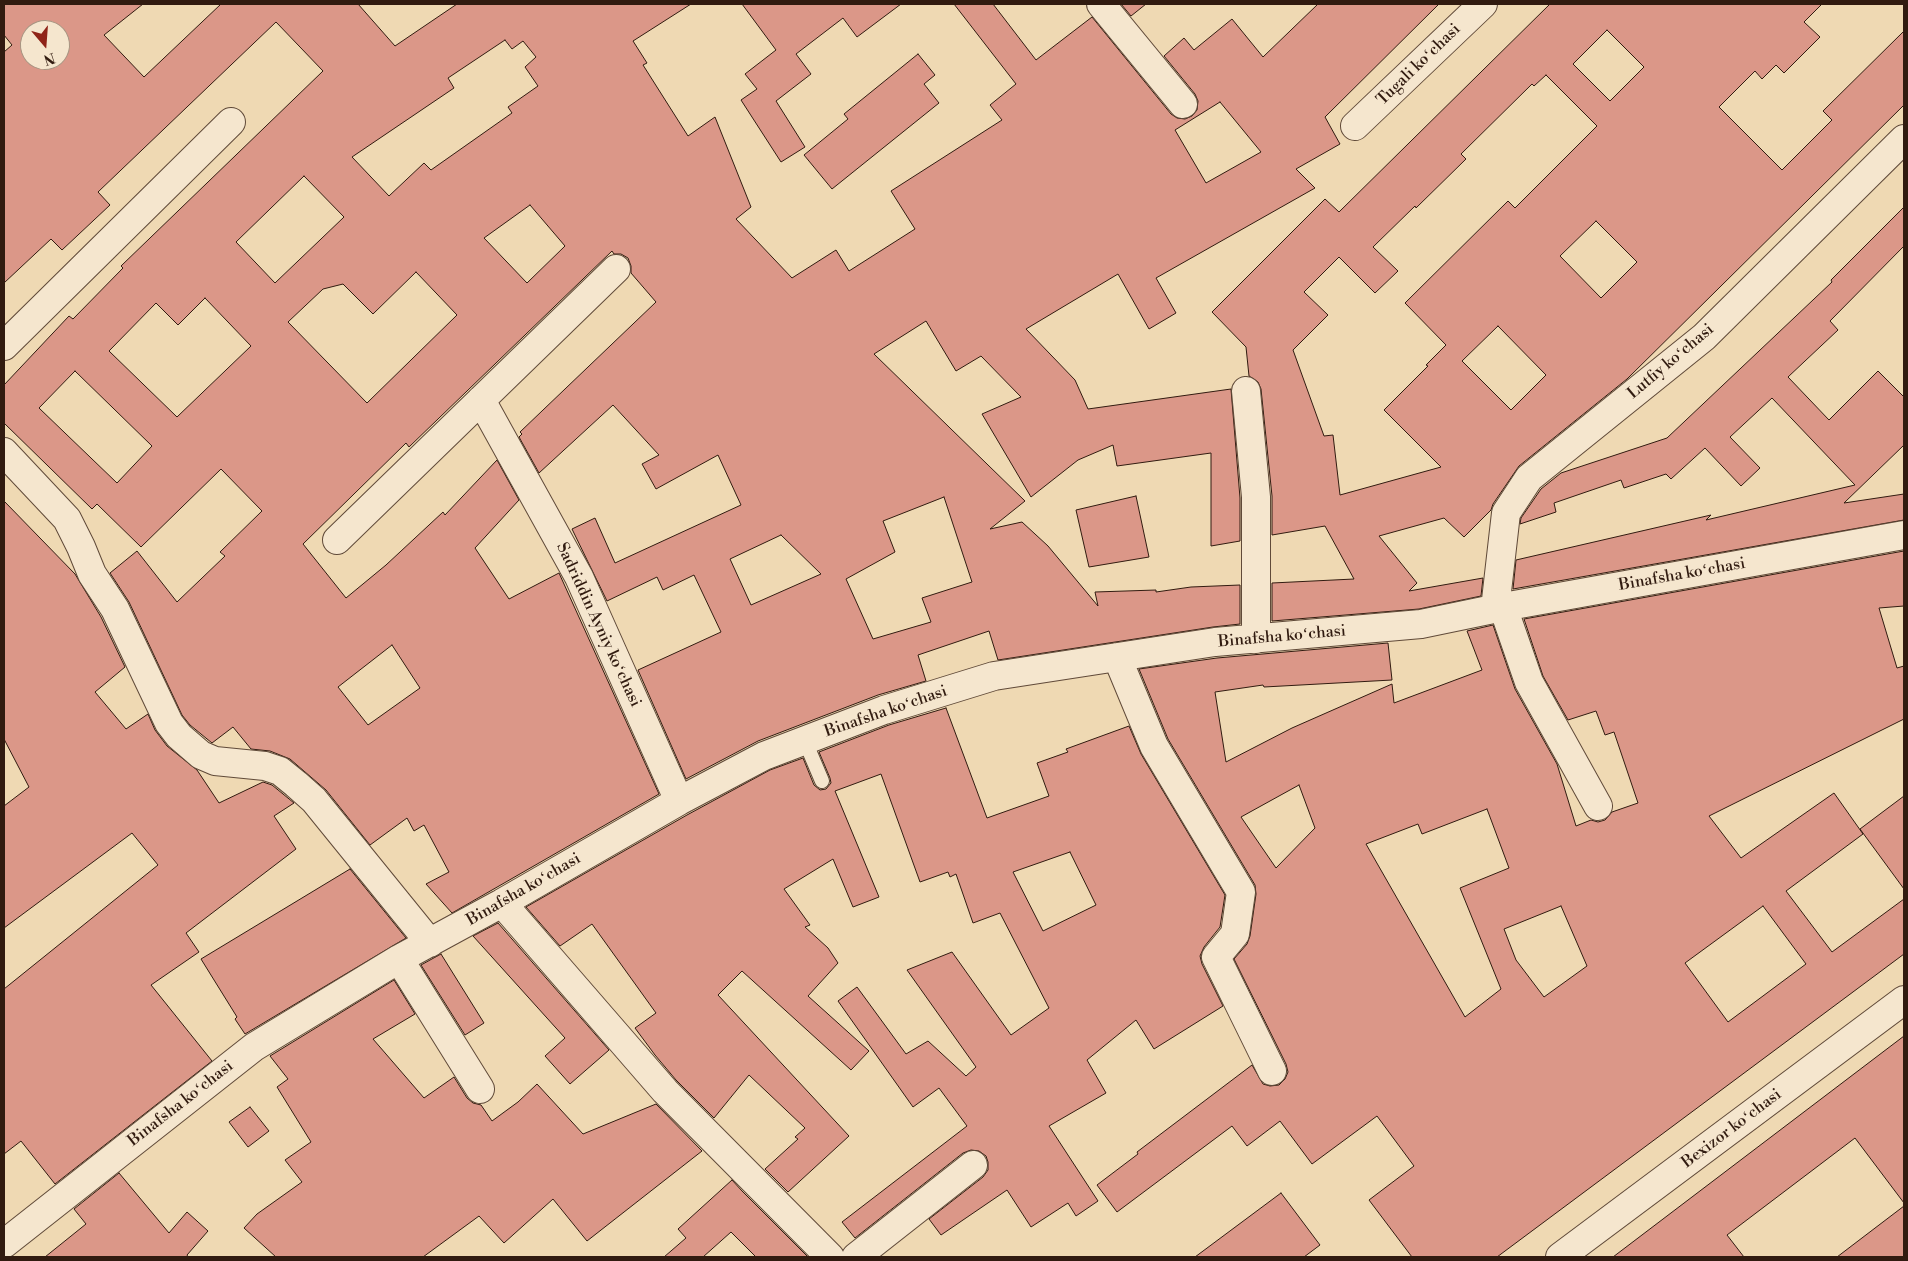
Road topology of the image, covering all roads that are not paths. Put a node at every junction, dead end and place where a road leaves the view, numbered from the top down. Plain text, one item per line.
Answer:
1 (1101, 4) edge
2 (1483, 4) edge
3 (1183, 104) dead end
4 (231, 122) dead end
5 (1356, 126) dead end
6 (1904, 139) edge
7 (616, 269) dead end
8 (4, 346) edge
9 (1246, 391) dead end
10 (481, 400) junction
11 (4, 452) edge
12 (1904, 535) edge
13 (337, 540) dead end
14 (1499, 608) junction
15 (1256, 639) junction
16 (1117, 657) junction
17 (805, 741) junction
18 (822, 782) dead end
19 (679, 801) junction
20 (1598, 806) dead end
21 (502, 903) junction
22 (430, 943) junction
23 (399, 959) junction
24 (1904, 1000) edge
25 (1272, 1071) dead end
26 (480, 1089) dead end
27 (973, 1165) dead end
28 (4, 1244) edge
29 (830, 1257) edge
30 (856, 1257) edge
31 (1560, 1257) edge

1 - 3 street
2 - 5 street, Tugali koʻchasi
4 - 8 street
6 - 14 street, Lutfiy koʻchasi
7 - 10 street
9 - 15 street
10 - 13 street
10 - 19 street, Sadriddin Ayniy koʻchasi
11 - 22 street
12 - 14 street, Binafsha koʻchasi
14 - 15 street, Binafsha koʻchasi
14 - 20 street
15 - 16 street, Binafsha koʻchasi
16 - 17 street, Binafsha koʻchasi
16 - 25 street
17 - 18 lane
17 - 19 street, Binafsha koʻchasi
19 - 21 street, Binafsha koʻchasi
21 - 22 street, Binafsha koʻchasi
21 - 29 street
22 - 23 street, Binafsha koʻchasi
23 - 26 street
23 - 28 street, Binafsha koʻchasi
24 - 31 street, Bexizor koʻchasi
27 - 30 street

